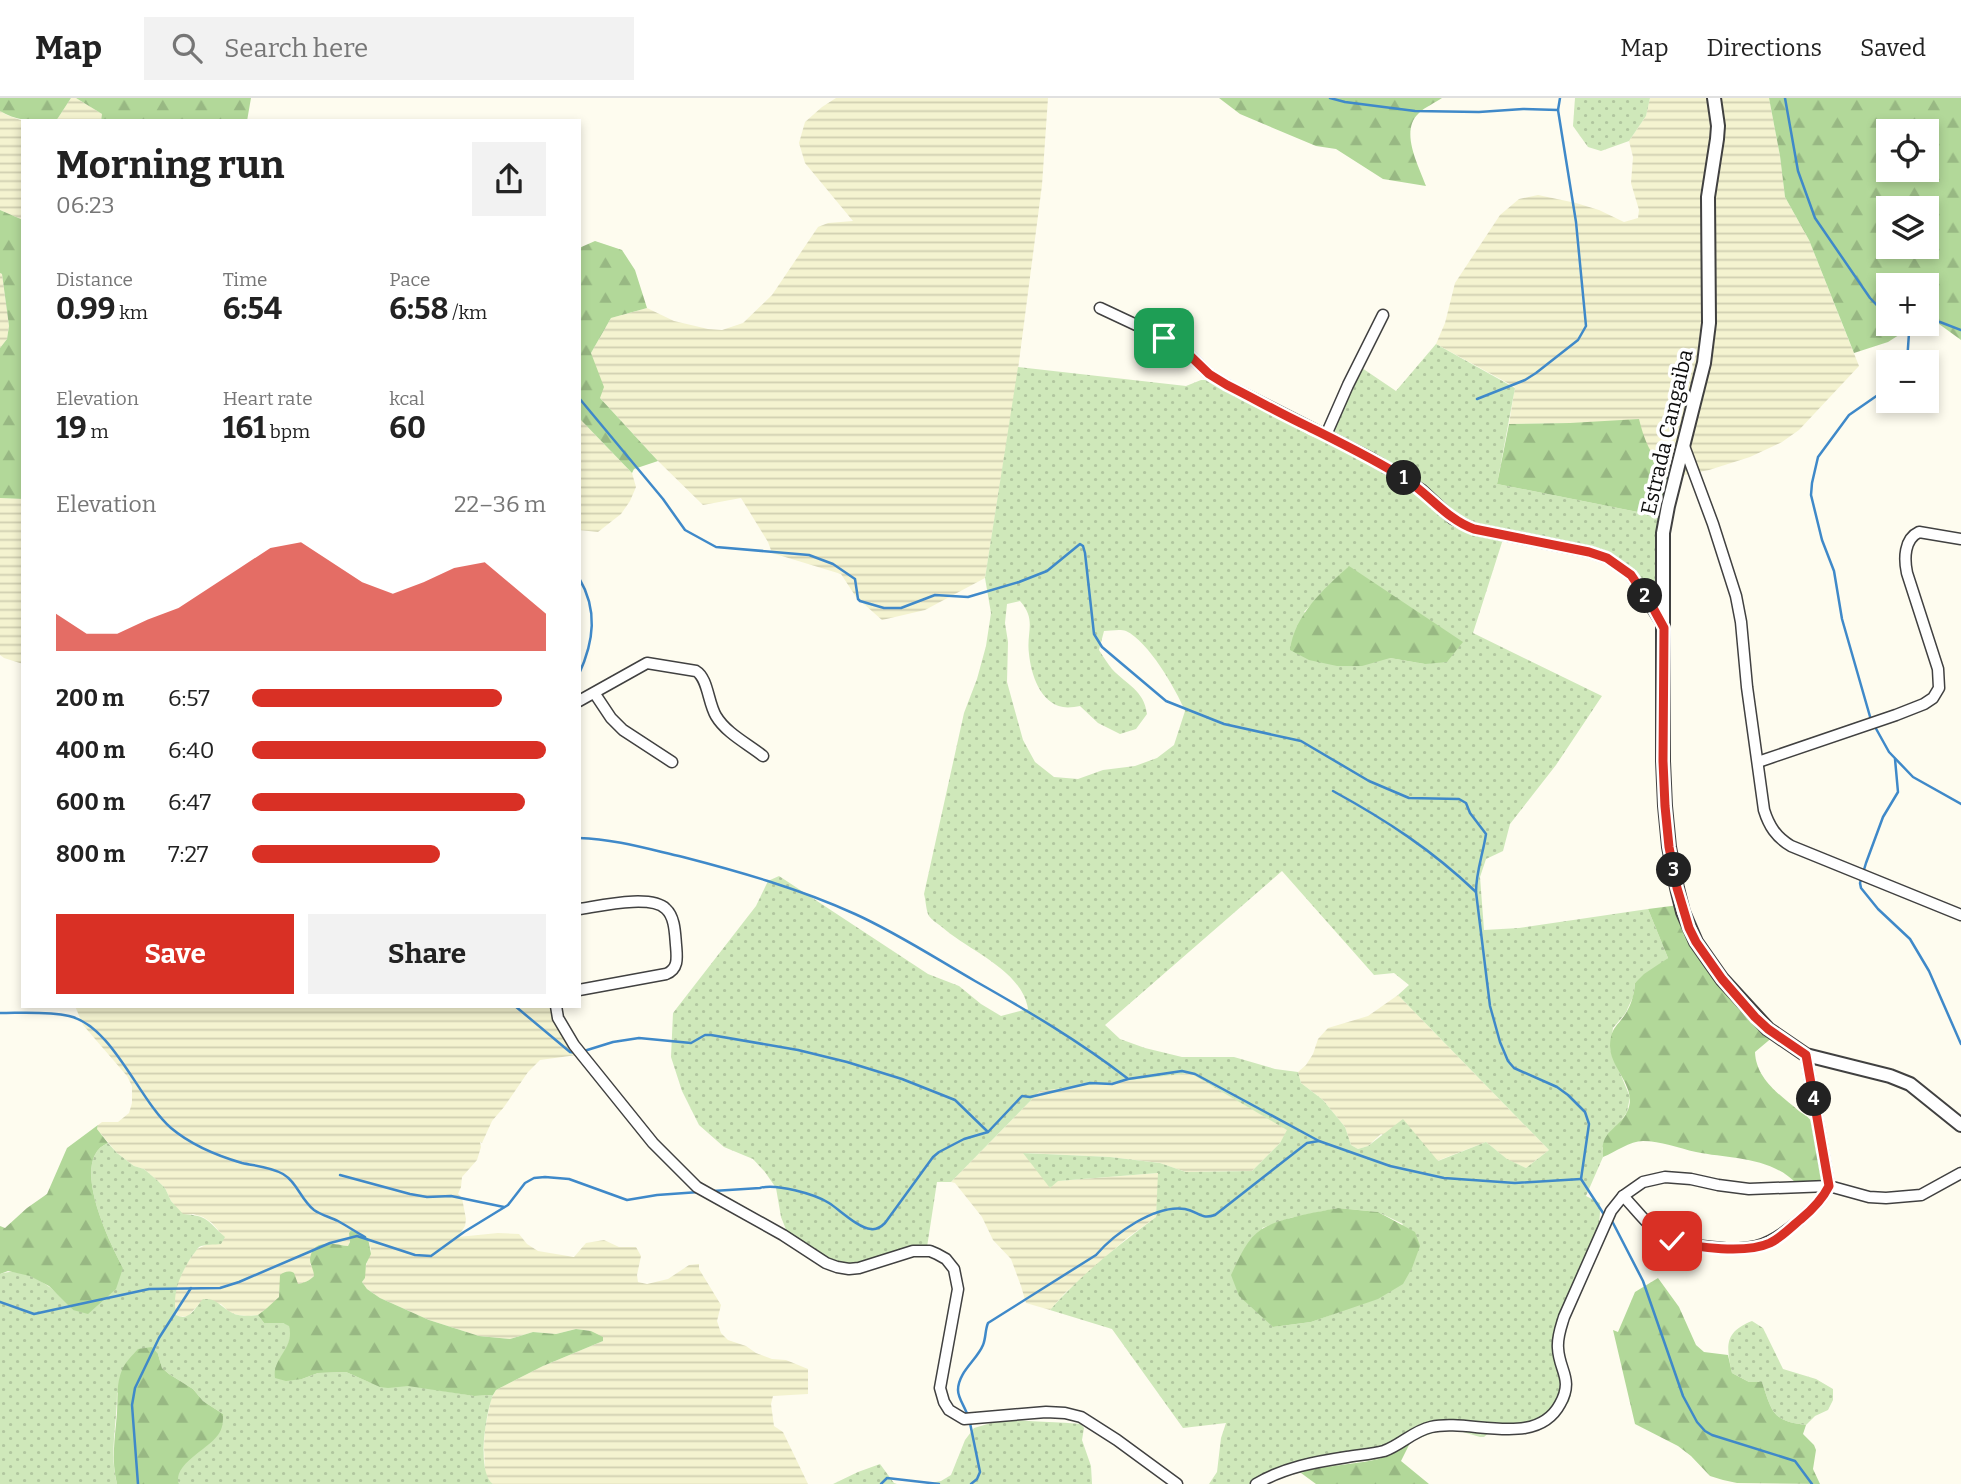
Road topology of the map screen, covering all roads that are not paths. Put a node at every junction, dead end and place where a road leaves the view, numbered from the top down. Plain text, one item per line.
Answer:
1 (1714, 98) edge
2 (1100, 308) dead end
3 (1383, 315) dead end
4 (1326, 435) junction
5 (1684, 446) junction
6 (1961, 539) edge
7 (1664, 628) junction
8 (595, 694) junction
9 (581, 701) edge
10 (763, 756) dead end
11 (672, 762) dead end
12 (1758, 762) junction
13 (581, 909) edge
14 (1961, 915) edge
15 (581, 990) edge
16 (557, 1008) edge
17 (1806, 1055) junction
18 (1960, 1122) edge
19 (1961, 1173) edge
20 (1829, 1186) junction
21 (1623, 1196) junction
22 (1177, 1484) edge
23 (1256, 1484) edge

1 - 5 street, Estrada Cangaiba
2 - 4 street
3 - 4 street
4 - 7 street
5 - 7 street, Estrada Cangaiba
5 - 12 street
6 - 12 street
7 - 17 street, Estrada Cangaiba
8 - 9 street
8 - 10 street
8 - 11 street
12 - 14 street
13 - 15 street
16 - 22 street
17 - 18 street, Estrada Cangaiba
17 - 20 street
19 - 20 street
20 - 21 street
20 - 21 street
21 - 23 street

